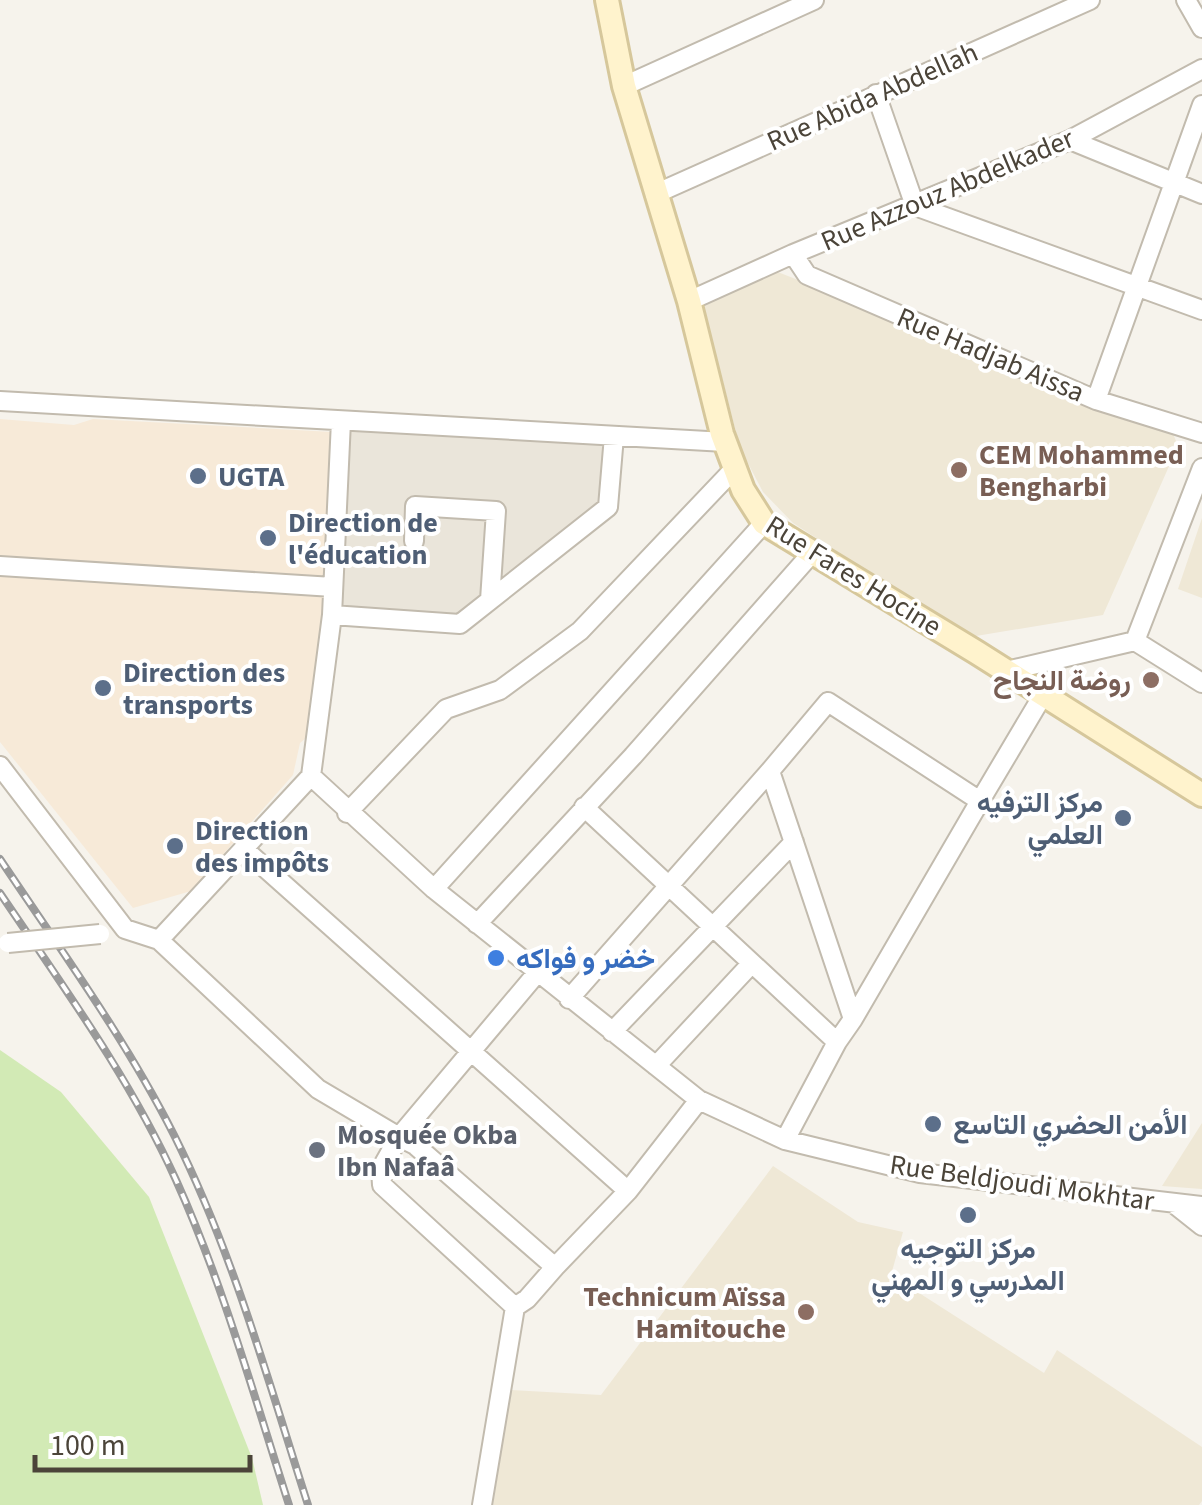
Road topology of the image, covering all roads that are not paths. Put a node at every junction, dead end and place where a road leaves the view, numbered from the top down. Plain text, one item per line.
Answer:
1 (607, 0) edge
2 (814, 0) edge
3 (1090, 0) edge
4 (1186, 0) edge
5 (1202, 28) edge
6 (1202, 69) edge
7 (624, 86) junction
8 (876, 94) junction
9 (1202, 106) edge
10 (1070, 140) junction
11 (1172, 184) junction
12 (655, 194) junction
13 (1202, 194) edge
14 (915, 206) junction
15 (793, 254) junction
16 (1138, 286) junction
17 (689, 301) junction
18 (1202, 310) edge
19 (1096, 400) junction
20 (0, 401) edge
21 (341, 421) junction
22 (1202, 433) edge
23 (614, 436) junction
24 (725, 442) junction
25 (735, 468) junction
26 (1202, 468) edge
27 (764, 524) junction
28 (414, 541) dead end
29 (812, 552) junction
30 (0, 566) edge
31 (333, 587) junction
32 (490, 600) junction
33 (332, 616) junction
34 (1135, 640) junction
35 (1006, 671) junction
36 (1202, 683) edge
37 (1043, 694) junction
38 (0, 766) edge
39 (770, 771) junction
40 (311, 776) junction
41 (1202, 796) edge
42 (980, 801) junction
43 (584, 807) junction
44 (348, 813) junction
45 (794, 842) junction
46 (245, 850) junction
47 (667, 887) junction
48 (434, 890) junction
49 (477, 924) junction
50 (713, 927) junction
51 (125, 929) junction
52 (159, 940) junction
53 (4, 943) edge
54 (752, 963) junction
55 (537, 973) junction
56 (569, 999) junction
57 (853, 1019) junction
58 (612, 1032) junction
59 (837, 1042) junction
60 (471, 1048) junction
61 (656, 1066) junction
62 (699, 1100) junction
63 (399, 1136) junction
64 (786, 1140) junction
65 (628, 1191) junction
66 (1173, 1202) junction
67 (1202, 1206) edge
68 (1202, 1226) edge
69 (556, 1267) junction
70 (515, 1307) junction
71 (482, 1505) edge

1 - 7 street, Rue Fares Hocine
2 - 7 street
3 - 8 street, Rue Abida Abdellah
4 - 5 street
6 - 10 street, Rue Azzouz Abdelkader
7 - 12 street, Rue Fares Hocine
8 - 12 street, Rue Abida Abdellah
8 - 14 street
9 - 11 street
10 - 11 street
10 - 14 street, Rue Azzouz Abdelkader
11 - 13 street
11 - 16 street
12 - 17 street, Rue Fares Hocine
14 - 15 street, Rue Azzouz Abdelkader
14 - 16 street
15 - 17 street, Rue Azzouz Abdelkader
15 - 19 street, Rue Hadjab Aissa
16 - 18 street
16 - 19 street
17 - 24 street, Rue Fares Hocine
19 - 22 street, Rue Hadjab Aissa
20 - 21 street
21 - 23 street
21 - 31 street
23 - 24 street
23 - 32 street
24 - 25 street, Rue Fares Hocine
25 - 27 street, Rue Fares Hocine
25 - 44 street
26 - 34 street
27 - 29 street, Rue Fares Hocine
27 - 48 street
28 - 32 street
29 - 35 street, Rue Fares Hocine
29 - 43 street
30 - 31 street
31 - 33 street
32 - 33 street
33 - 40 street
34 - 35 street
34 - 36 street
35 - 37 street, Rue Fares Hocine
37 - 41 street, Rue Fares Hocine
37 - 42 street
38 - 51 street
39 - 42 street
39 - 45 street
39 - 47 street
40 - 44 street, Rue Beldjoudi Mokhtar
40 - 46 street
42 - 57 street
43 - 47 street
43 - 49 street
44 - 48 street, Rue Beldjoudi Mokhtar
45 - 50 street
45 - 57 street
46 - 52 street
46 - 60 street
47 - 50 street
47 - 56 street
48 - 49 street, Rue Beldjoudi Mokhtar
49 - 55 street, Rue Beldjoudi Mokhtar
50 - 54 street
50 - 58 street
51 - 52 street
51 - 53 street, bridge
52 - 63 street
54 - 59 street
54 - 61 street
55 - 56 street, Rue Beldjoudi Mokhtar
55 - 60 street
56 - 58 street, Rue Beldjoudi Mokhtar
57 - 59 street
58 - 61 street, Rue Beldjoudi Mokhtar
59 - 64 street
60 - 63 street
60 - 65 street
61 - 62 street, Rue Beldjoudi Mokhtar
62 - 64 street, Rue Beldjoudi Mokhtar
62 - 65 street
63 - 69 street
63 - 70 street
64 - 66 street, Rue Beldjoudi Mokhtar
65 - 69 street
66 - 67 street, Rue Beldjoudi Mokhtar
66 - 68 street
69 - 70 street
70 - 71 street

